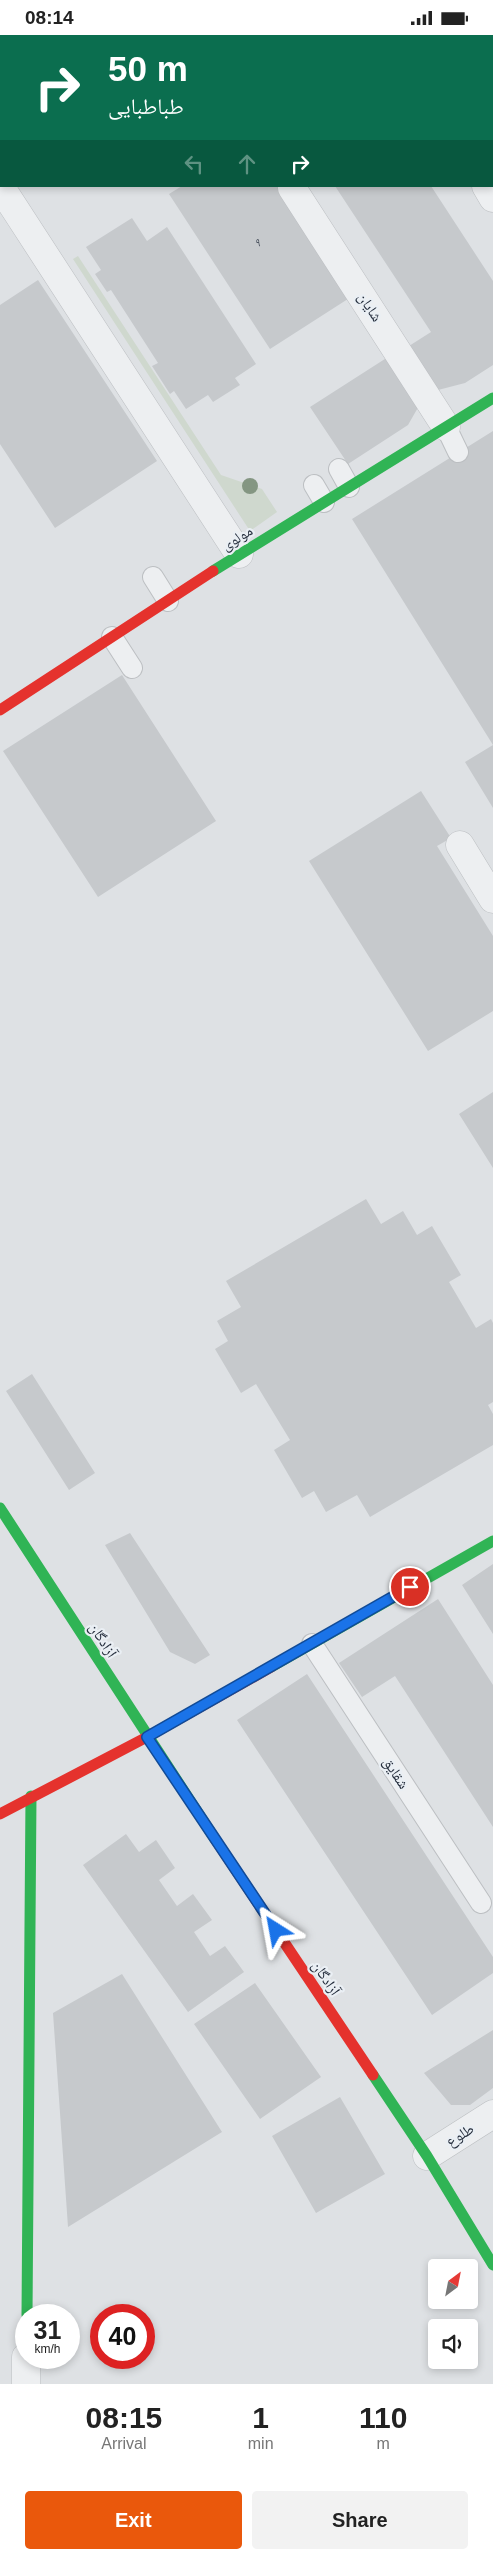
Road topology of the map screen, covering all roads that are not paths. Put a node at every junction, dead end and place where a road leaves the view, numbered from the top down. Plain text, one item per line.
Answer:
1 (1, 187) edge
2 (487, 187) edge
3 (296, 195) edge
4 (493, 198) edge
5 (493, 398) edge
6 (446, 427) junction
7 (458, 452) dead end
8 (339, 469) dead end
9 (349, 487) junction
10 (239, 554) junction
11 (153, 577) dead end
12 (168, 601) junction
13 (112, 637) junction
14 (132, 668) dead end
15 (0, 710) edge
16 (460, 845) dead end
17 (493, 899) edge
18 (0, 1508) edge
19 (493, 1541) edge
20 (312, 1643) junction
21 (147, 1737) junction
22 (31, 1796) junction
23 (0, 1814) edge
24 (481, 1903) dead end
25 (493, 2114) edge
26 (426, 2156) junction
27 (493, 2265) edge
28 (27, 2304) edge
29 (26, 2369) edge
30 (26, 2384) edge

1 - 10 street
2 - 4 street
3 - 6 street, شایان
5 - 6 street, مولوی
6 - 7 lane
6 - 9 street, مولوی
8 - 9 lane
9 - 10 street, مولوی
10 - 12 street, مولوی
11 - 12 lane
12 - 13 street, مولوی
13 - 14 lane
13 - 15 street, مولوی
16 - 17 street
18 - 21 street, آزادگان
19 - 20 street
20 - 21 street
20 - 24 lane, شقایق
21 - 22 street
21 - 26 street, آزادگان
22 - 23 street
22 - 28 street
25 - 26 street, طلوع
26 - 27 street, آزادگان
29 - 30 street

